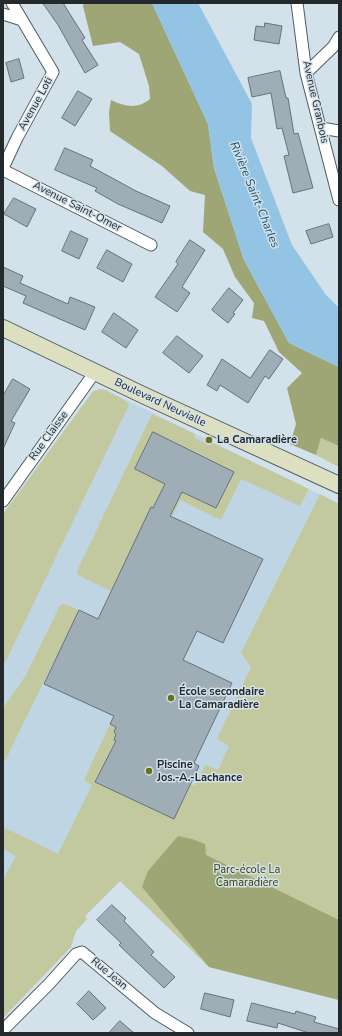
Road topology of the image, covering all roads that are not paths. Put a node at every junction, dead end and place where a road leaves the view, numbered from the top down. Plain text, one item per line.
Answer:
1 (12, 3) edge
2 (297, 3) edge
3 (3, 14) edge
4 (22, 20) junction
5 (339, 37) edge
6 (306, 73) junction
7 (321, 128) junction
8 (339, 131) edge
9 (3, 169) edge
10 (339, 200) edge
11 (150, 245) dead end
12 (3, 328) edge
13 (95, 372) junction
14 (339, 485) edge
15 (3, 501) edge
16 (3, 1030) edge
17 (188, 1033) edge

1 - 4 street, Avenue Loti
2 - 6 street, Avenue Granbois
3 - 4 street
4 - 9 street, Avenue Loti
5 - 6 street
6 - 7 street, Avenue Granbois
7 - 8 street
7 - 10 street, Avenue Granbois
9 - 11 street, Avenue Saint-Omer
12 - 13 main road, Boulevard Neuvialle
13 - 14 main road, Boulevard Neuvialle
13 - 15 street, Rue Claisse
16 - 17 street, Rue Jean

